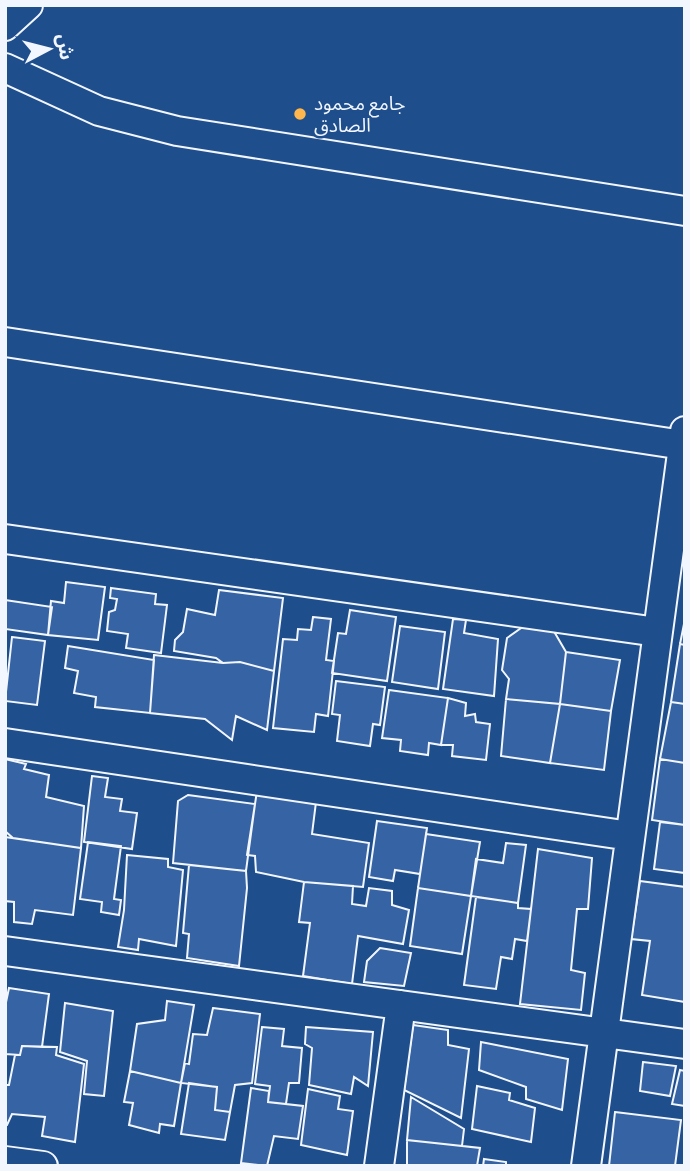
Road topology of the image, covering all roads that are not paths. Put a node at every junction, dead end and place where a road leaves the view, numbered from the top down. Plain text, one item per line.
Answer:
1 (28, 5) edge
2 (5, 26) edge
3 (5, 68) edge
4 (685, 211) edge
5 (5, 342) edge
6 (684, 438) edge
7 (5, 539) edge
8 (657, 632) junction
9 (5, 743) edge
10 (630, 836) junction
11 (5, 951) edge
12 (401, 1005) junction
13 (604, 1033) junction
14 (685, 1044) edge
15 (5, 1161) edge
16 (43, 1166) edge
17 (379, 1166) edge
18 (586, 1166) edge

1 - 2 street
3 - 4 street
5 - 6 street
6 - 8 street
7 - 8 street
8 - 10 street
9 - 10 street
10 - 13 street
11 - 12 street
12 - 13 street
12 - 17 street
13 - 14 street
13 - 18 street
15 - 16 street

